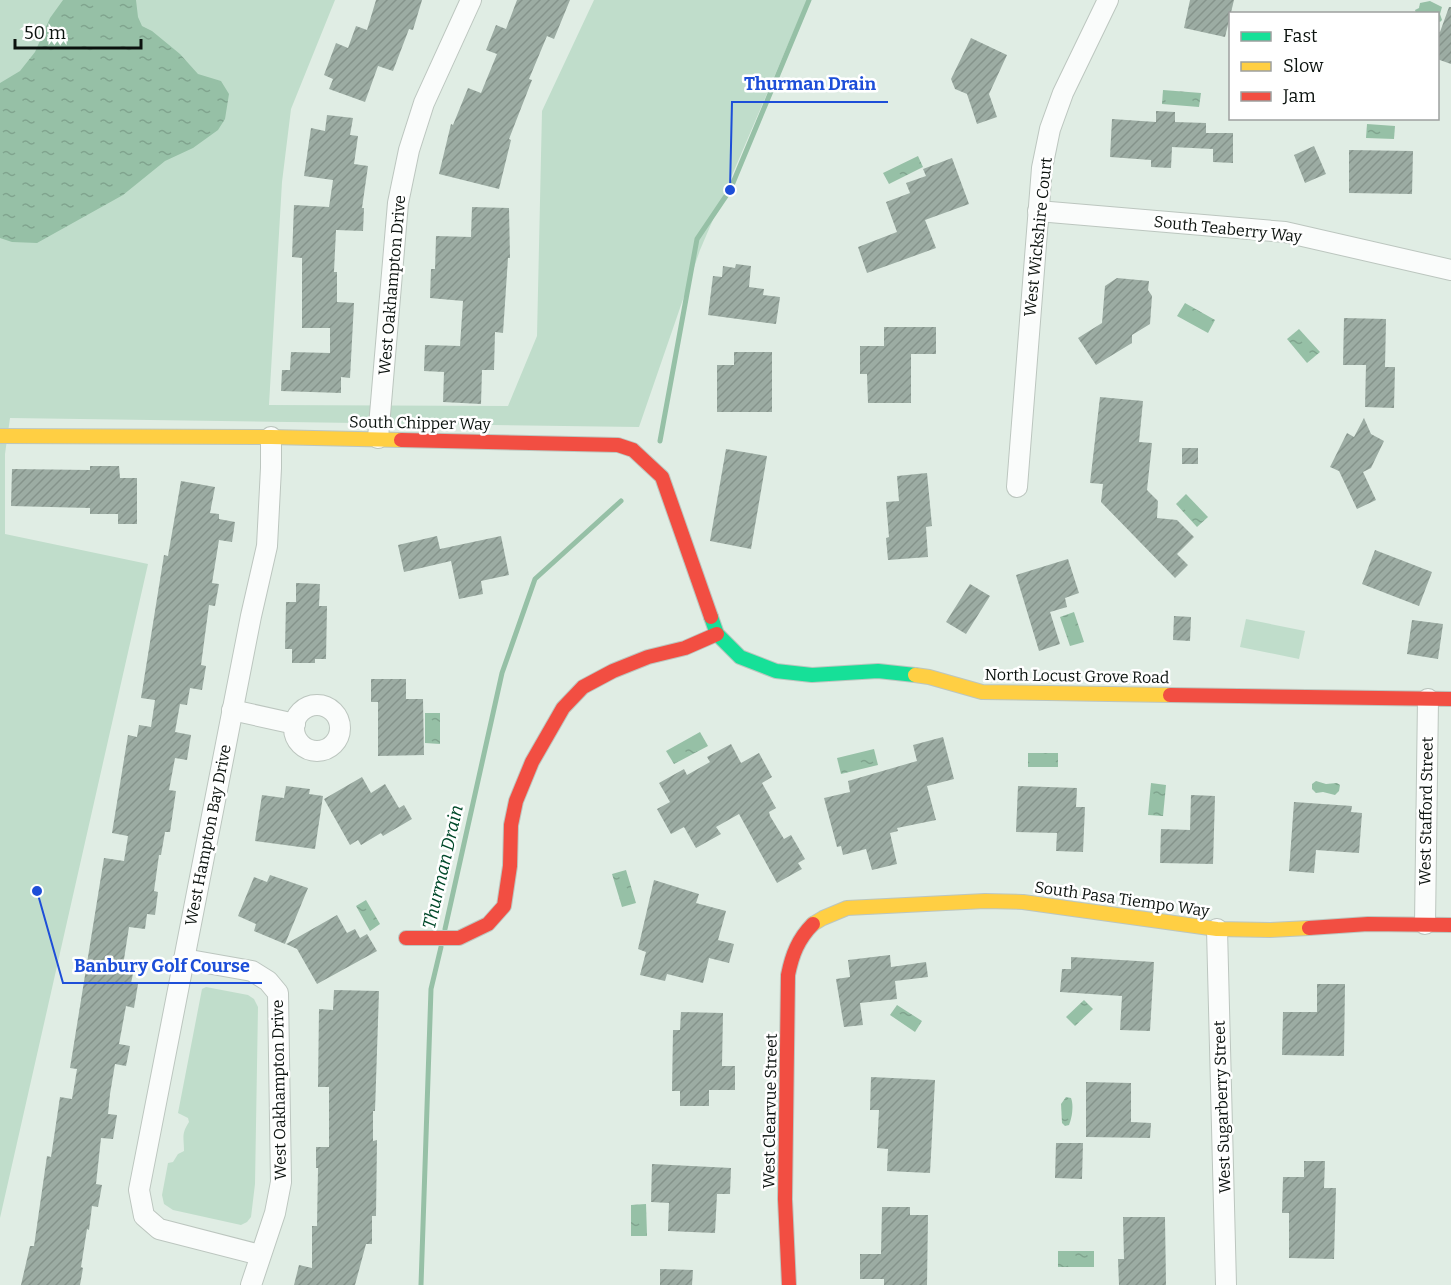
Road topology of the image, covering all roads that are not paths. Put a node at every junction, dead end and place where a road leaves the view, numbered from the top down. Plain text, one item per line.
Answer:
1 (471, 0) edge
2 (1108, 0) edge
3 (1038, 212) junction
4 (1451, 270) edge
5 (0, 436) edge
6 (271, 436) junction
7 (378, 438) junction
8 (1017, 487) dead end
9 (717, 634) junction
10 (1428, 699) junction
11 (1451, 699) edge
12 (232, 710) junction
13 (295, 724) dead end
14 (1425, 924) junction
15 (1451, 925) edge
16 (1217, 929) junction
17 (406, 938) dead end
18 (799, 939) joint
19 (184, 959) junction
20 (260, 1255) junction
21 (250, 1285) edge
22 (789, 1285) edge
23 (1226, 1285) edge

1 - 7 street, West Oakhampton Drive
2 - 3 street, West Wickshire Court
3 - 4 street, South Teaberry Way
3 - 8 street, West Wickshire Court
5 - 6 street, South Chipper Way
6 - 7 street, South Chipper Way
6 - 12 street, West Hampton Bay Drive
7 - 9 street, South Chipper Way
9 - 10 street, North Locust Grove Road
9 - 17 street
10 - 11 street, North Locust Grove Road
10 - 14 street, West Stafford Street
12 - 13 street
12 - 19 street, West Hampton Bay Drive
14 - 15 street, South Pasa Tiempo Way
14 - 16 street, South Pasa Tiempo Way
16 - 18 street, South Pasa Tiempo Way
16 - 23 street, West Sugarberry Street
18 - 22 street, West Clearvue Street
19 - 20 street, West Oakhampton Drive
19 - 20 street, West Hampton Bay Drive
20 - 21 street, West Oakhampton Drive

